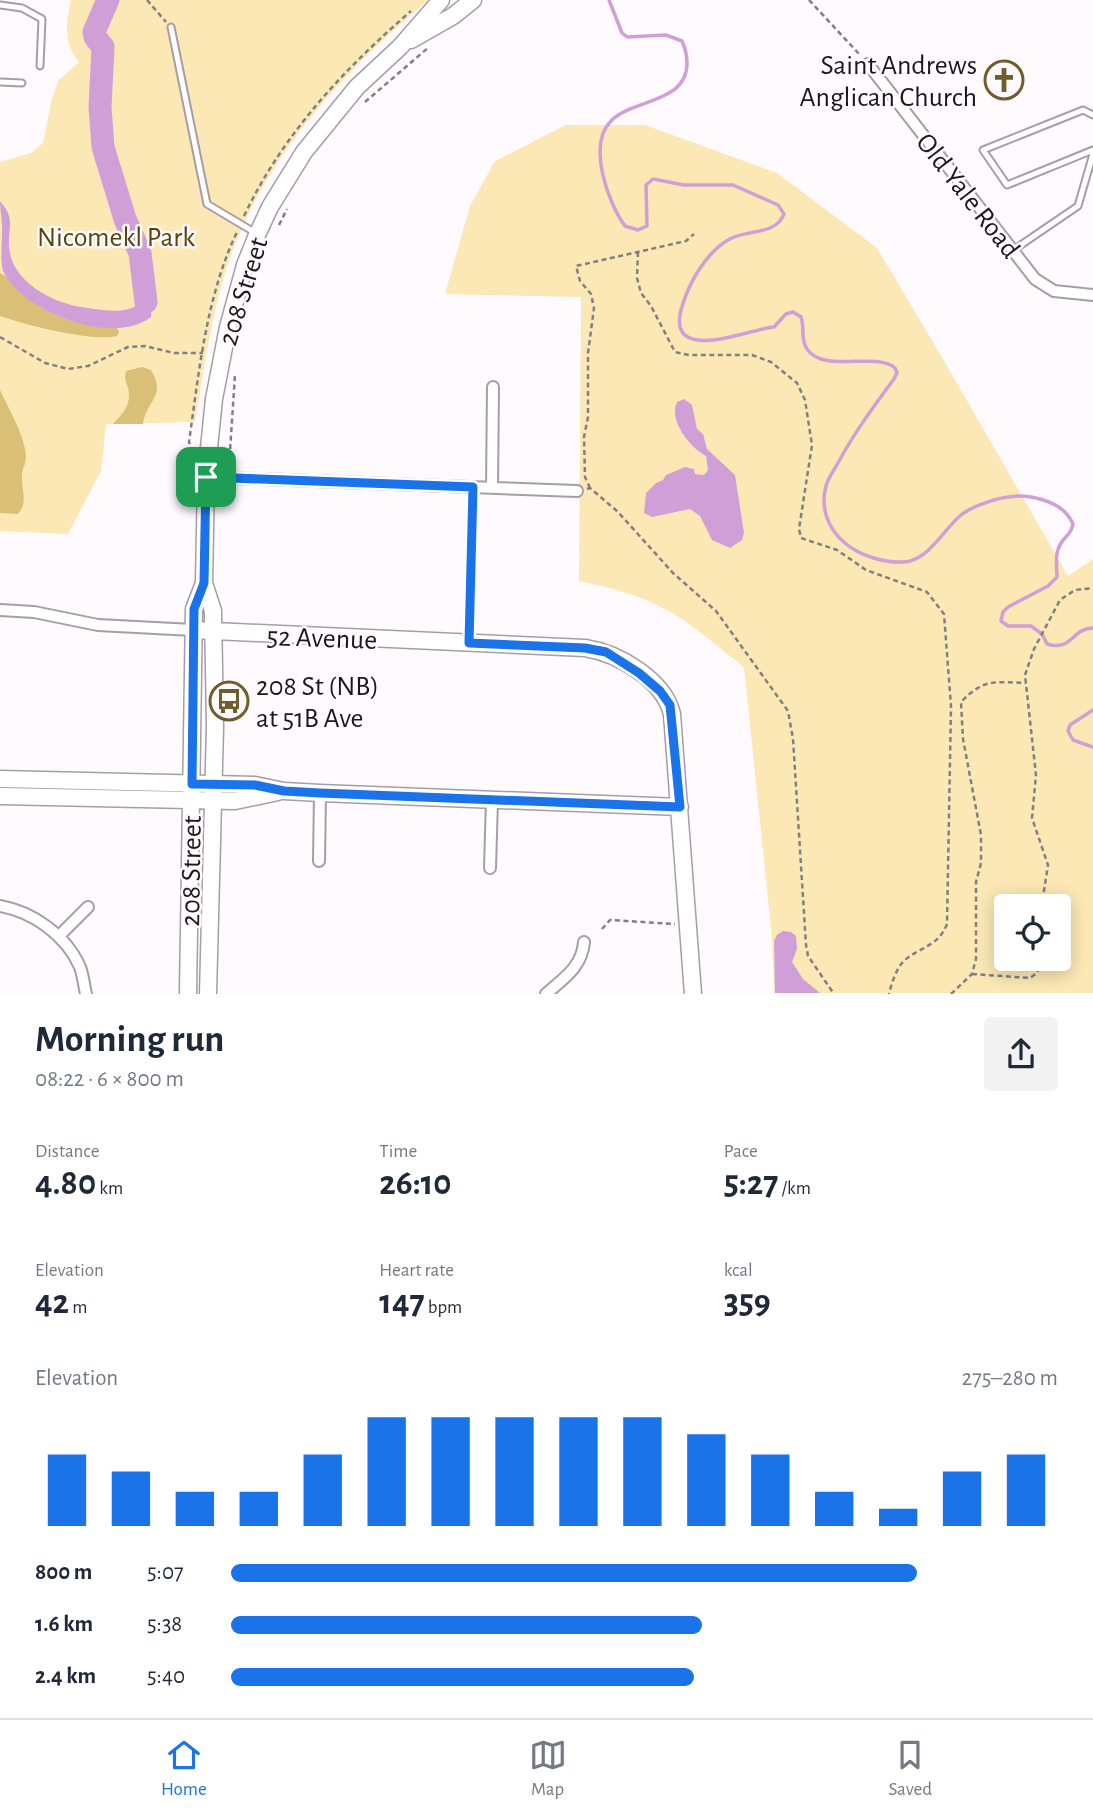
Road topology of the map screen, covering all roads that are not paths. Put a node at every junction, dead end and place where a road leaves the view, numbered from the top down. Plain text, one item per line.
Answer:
1 (441, 0) edge
2 (473, 0) edge
3 (0, 5) edge
4 (171, 27) road end
5 (400, 47) junction
6 (867, 64) road end
7 (40, 66) dead end
8 (0, 82) edge
9 (22, 83) dead end
10 (1093, 115) edge
11 (1093, 152) edge
12 (1007, 185) junction
13 (998, 190) dead end
14 (257, 234) junction
15 (1012, 251) junction
16 (1093, 295) edge
17 (494, 387) dead end
18 (206, 477) junction
19 (492, 488) junction
20 (578, 491) road end
21 (204, 583) junction
22 (0, 610) edge
23 (193, 630) junction
24 (214, 632) junction
25 (0, 779) edge
26 (192, 793) junction
27 (214, 793) junction
28 (320, 793) junction
29 (0, 796) edge
30 (492, 800) junction
31 (680, 807) junction
32 (319, 861) dead end
33 (489, 868) dead end
34 (0, 906) edge
35 (88, 907) dead end
36 (59, 936) junction
37 (584, 942) dead end
38 (86, 993) edge
39 (188, 993) edge
40 (208, 993) edge
41 (546, 993) edge
42 (693, 993) edge

1 - 5 street, 208 Street
2 - 5 street, 208 Street
3 - 7 lane
4 - 14 lane
5 - 14 street, 208 Street
6 - 15 street, Old Yale Road
8 - 9 lane
10 - 12 lane
11 - 12 lane
11 - 15 lane
12 - 13 lane
14 - 18 street, 208 Street
15 - 16 street, Old Yale Road
17 - 19 street
18 - 19 street
18 - 21 street, 208 Street
19 - 20 street
21 - 23 street, 208 Street
21 - 24 street, 208 Street
22 - 23 street, 52 Avenue
23 - 24 street, 52 Avenue
23 - 26 street, 208 Street
24 - 27 street, 208 Street
24 - 31 street, 52 Avenue
25 - 26 street
26 - 27 street
26 - 29 street
26 - 39 street, 208 Street
27 - 28 street
27 - 40 street, 208 Street
28 - 30 street
28 - 32 street
30 - 31 street
30 - 33 street
31 - 42 street, 52 Avenue
34 - 36 street
35 - 36 street
36 - 38 street
37 - 41 street

